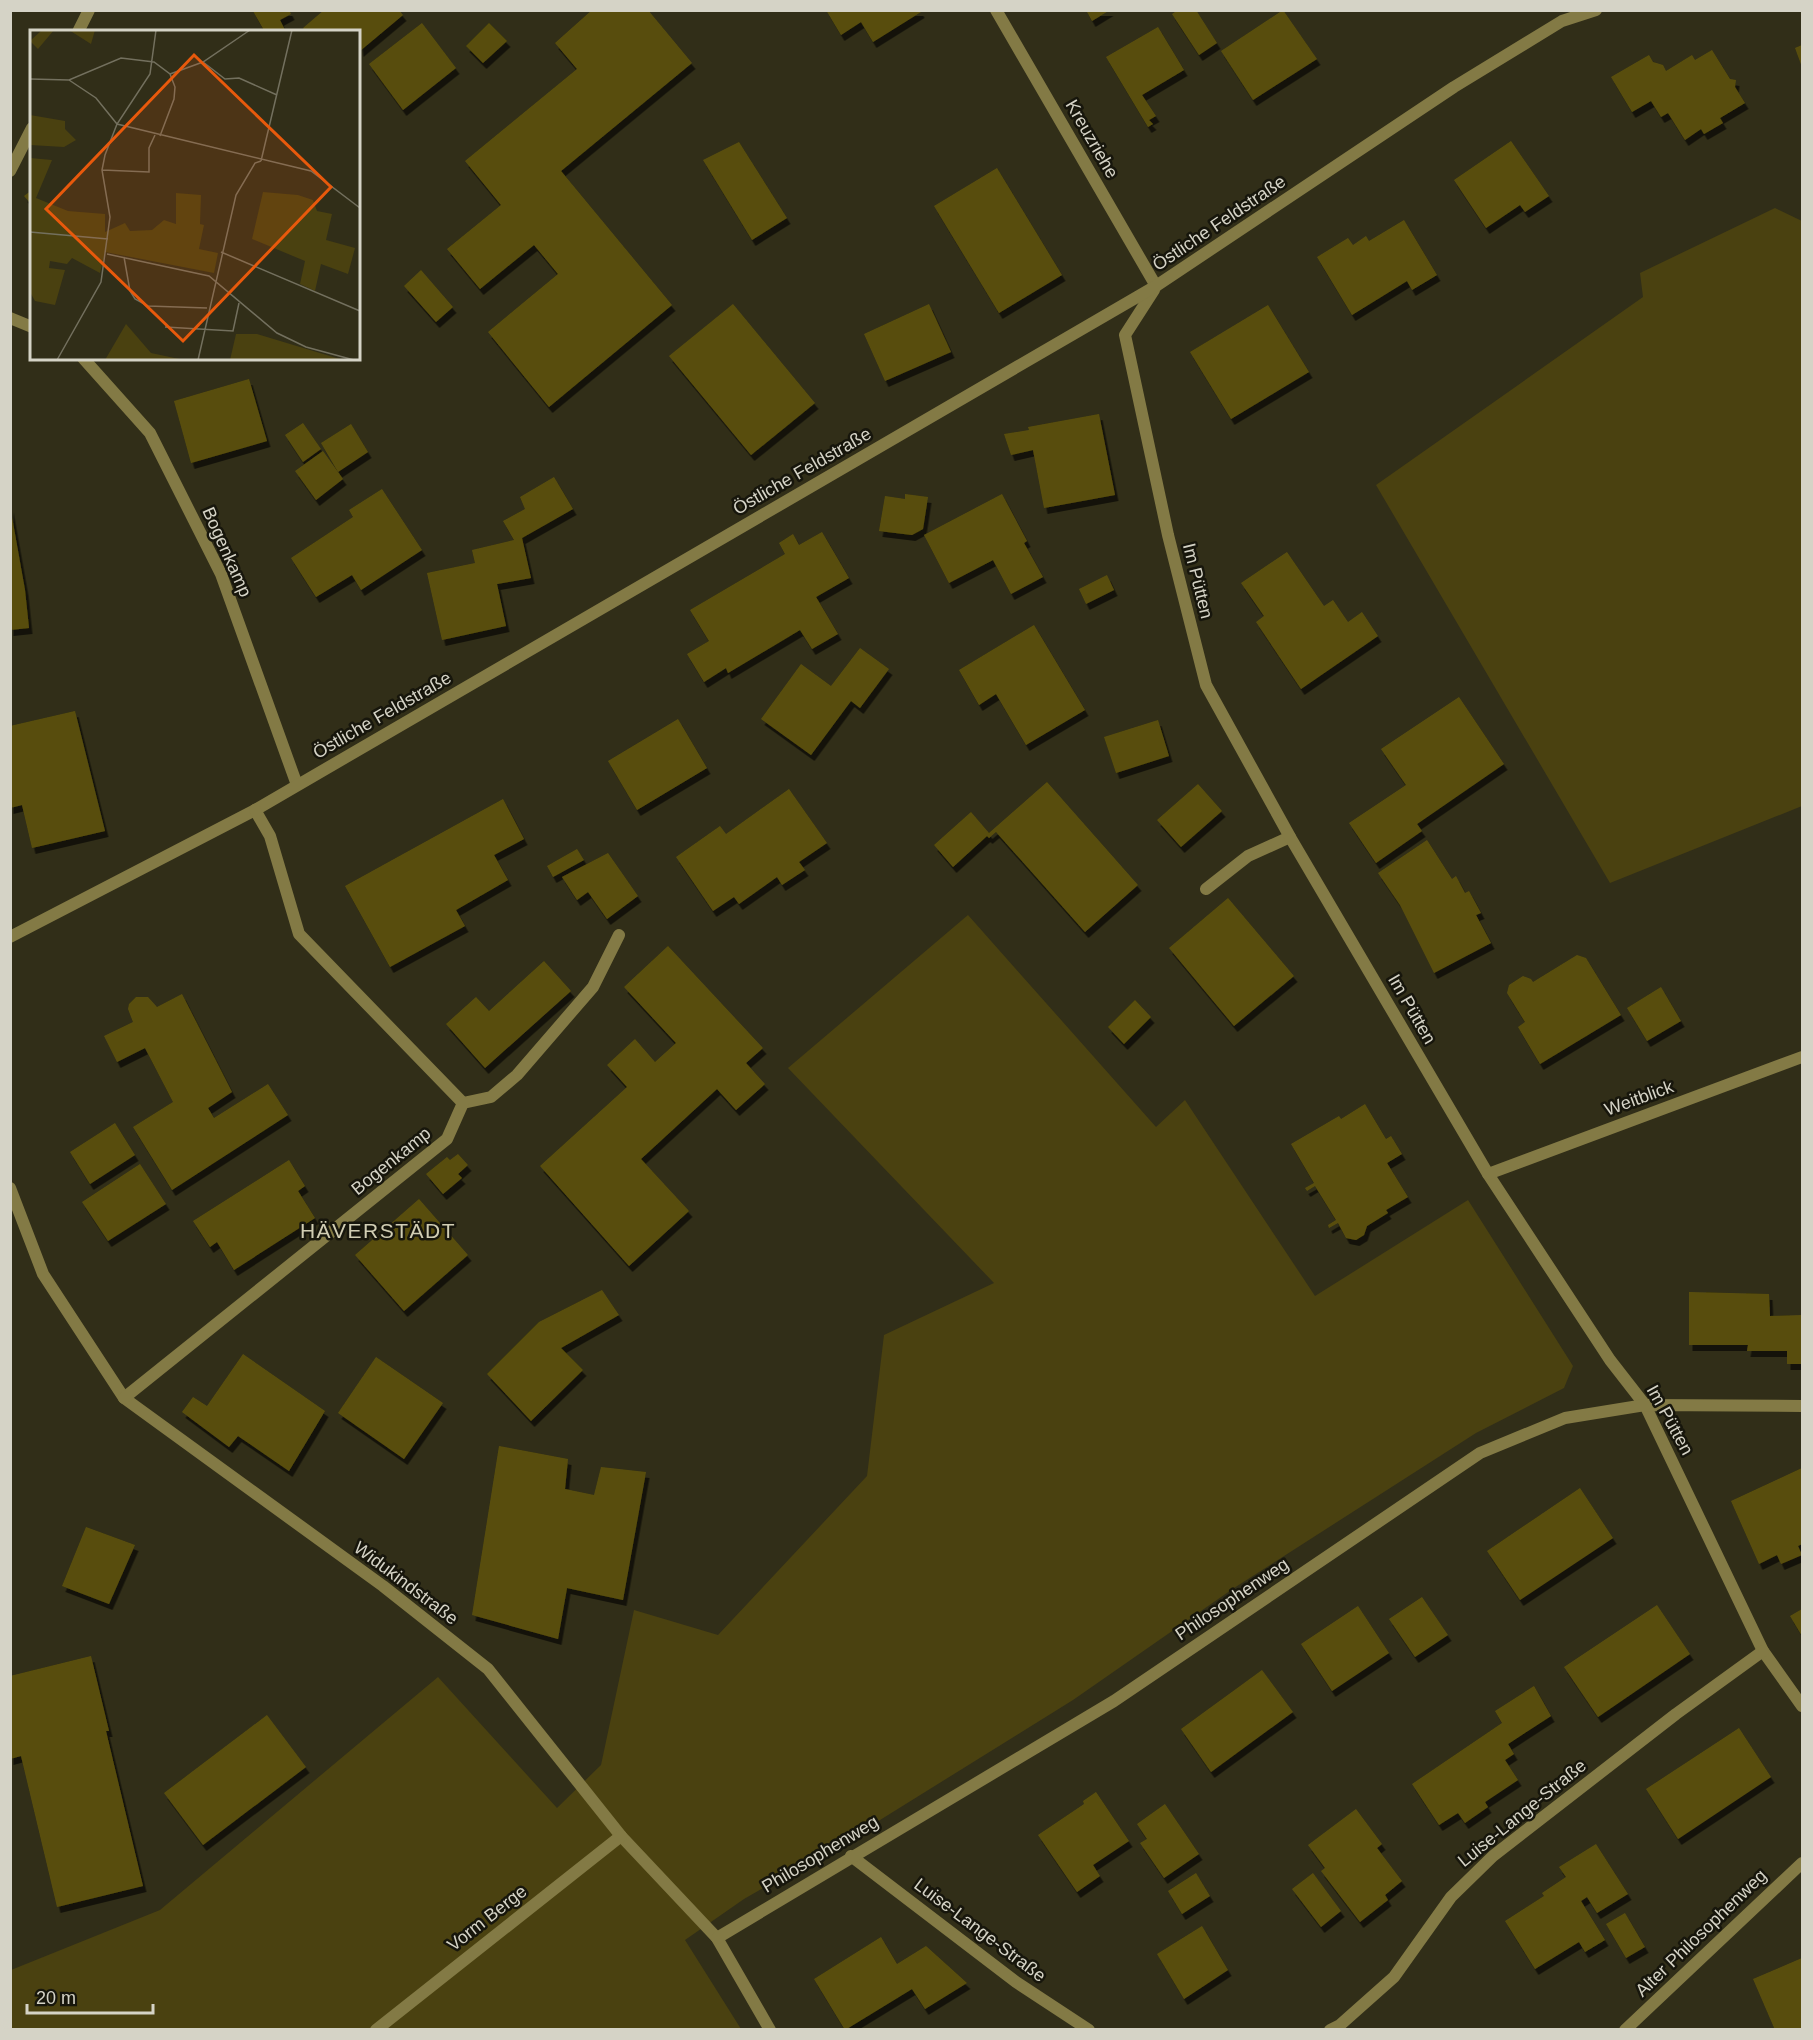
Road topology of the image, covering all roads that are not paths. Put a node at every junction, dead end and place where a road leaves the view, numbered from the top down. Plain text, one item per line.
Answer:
1 (89, 10) edge
2 (996, 10) edge
3 (1596, 10) edge
4 (79, 30) edge
5 (30, 132) edge
6 (10, 171) edge
7 (1156, 286) junction
8 (10, 318) edge
9 (30, 326) edge
10 (85, 360) edge
11 (297, 785) junction
12 (255, 810) junction
13 (1290, 837) junction
14 (1206, 889) dead end
15 (619, 935) dead end
16 (10, 937) edge
17 (1803, 1057) edge
18 (463, 1103) junction
19 (1488, 1174) junction
20 (10, 1188) edge
21 (124, 1398) junction
22 (1645, 1405) junction
23 (1803, 1406) edge
24 (1763, 1651) junction
25 (1803, 1706) edge
26 (621, 1836) junction
27 (851, 1856) junction
28 (1803, 1863) edge
29 (717, 1938) junction
30 (376, 2030) edge
31 (770, 2030) edge
32 (1089, 2030) edge
33 (1330, 2030) edge
34 (1625, 2030) edge

1 - 4 street
2 - 7 street, Kreuzriehe
3 - 7 street, Östliche Feldstraße
5 - 6 street
7 - 11 street, Östliche Feldstraße
7 - 13 street, Im Pütten
8 - 9 street
10 - 11 street, Bogenkamp
11 - 12 street, Östliche Feldstraße
12 - 16 street, Östliche Feldstraße
12 - 18 street
13 - 14 street
13 - 19 street, Im Pütten
15 - 18 street
17 - 19 street, Weitblick
18 - 21 street, Bogenkamp
19 - 22 street, Im Pütten
20 - 21 street, Widukindstraße
21 - 26 street, Widukindstraße
22 - 23 street, Philosophenweg
22 - 24 street, Im Pütten
22 - 27 street, Philosophenweg
24 - 25 street, Im Pütten
24 - 33 street, Luise-Lange-Straße
26 - 29 street, Widukindstraße
26 - 30 street, Vorm Berge
27 - 29 street, Philosophenweg
27 - 32 street, Luise-Lange-Straße
28 - 34 street, Alter Philosophenweg
29 - 31 street, Widukindstraße

